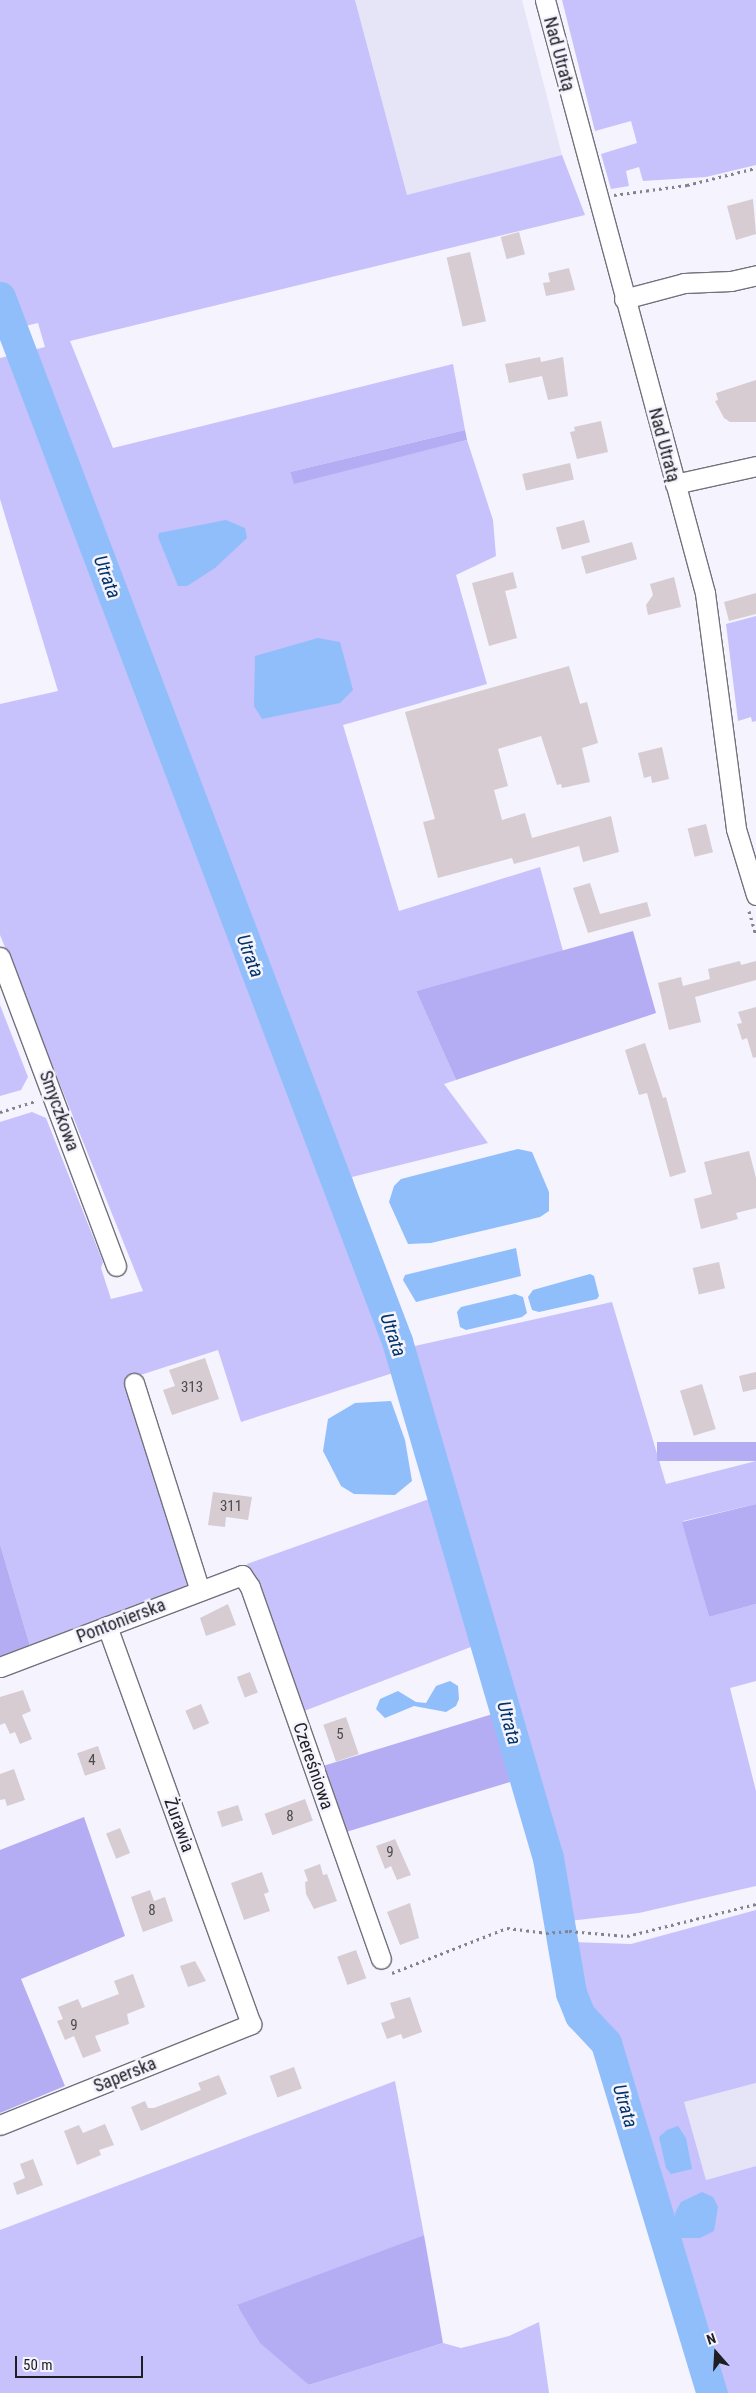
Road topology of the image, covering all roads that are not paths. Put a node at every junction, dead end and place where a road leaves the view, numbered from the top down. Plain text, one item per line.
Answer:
1 (545, 0) edge
2 (756, 275) edge
3 (624, 299) junction
4 (756, 466) edge
5 (675, 484) junction
6 (756, 895) edge
7 (0, 957) edge
8 (116, 1266) dead end
9 (134, 1383) dead end
10 (242, 1575) joint
11 (200, 1591) junction
12 (107, 1626) junction
13 (0, 1666) edge
14 (381, 1959) road end
15 (251, 2024) joint
16 (0, 2125) edge

1 - 3 street, Nad Utratą
2 - 3 street
3 - 5 street, Nad Utratą
4 - 5 street
5 - 6 street, Nad Utratą
7 - 8 street, Smyczkowa
9 - 11 street
10 - 11 street, Pontonierska
10 - 14 street, Czereśniowa
11 - 12 street, Pontonierska
12 - 13 street, Pontonierska
12 - 15 street, Żurawia
15 - 16 street, Saperska

